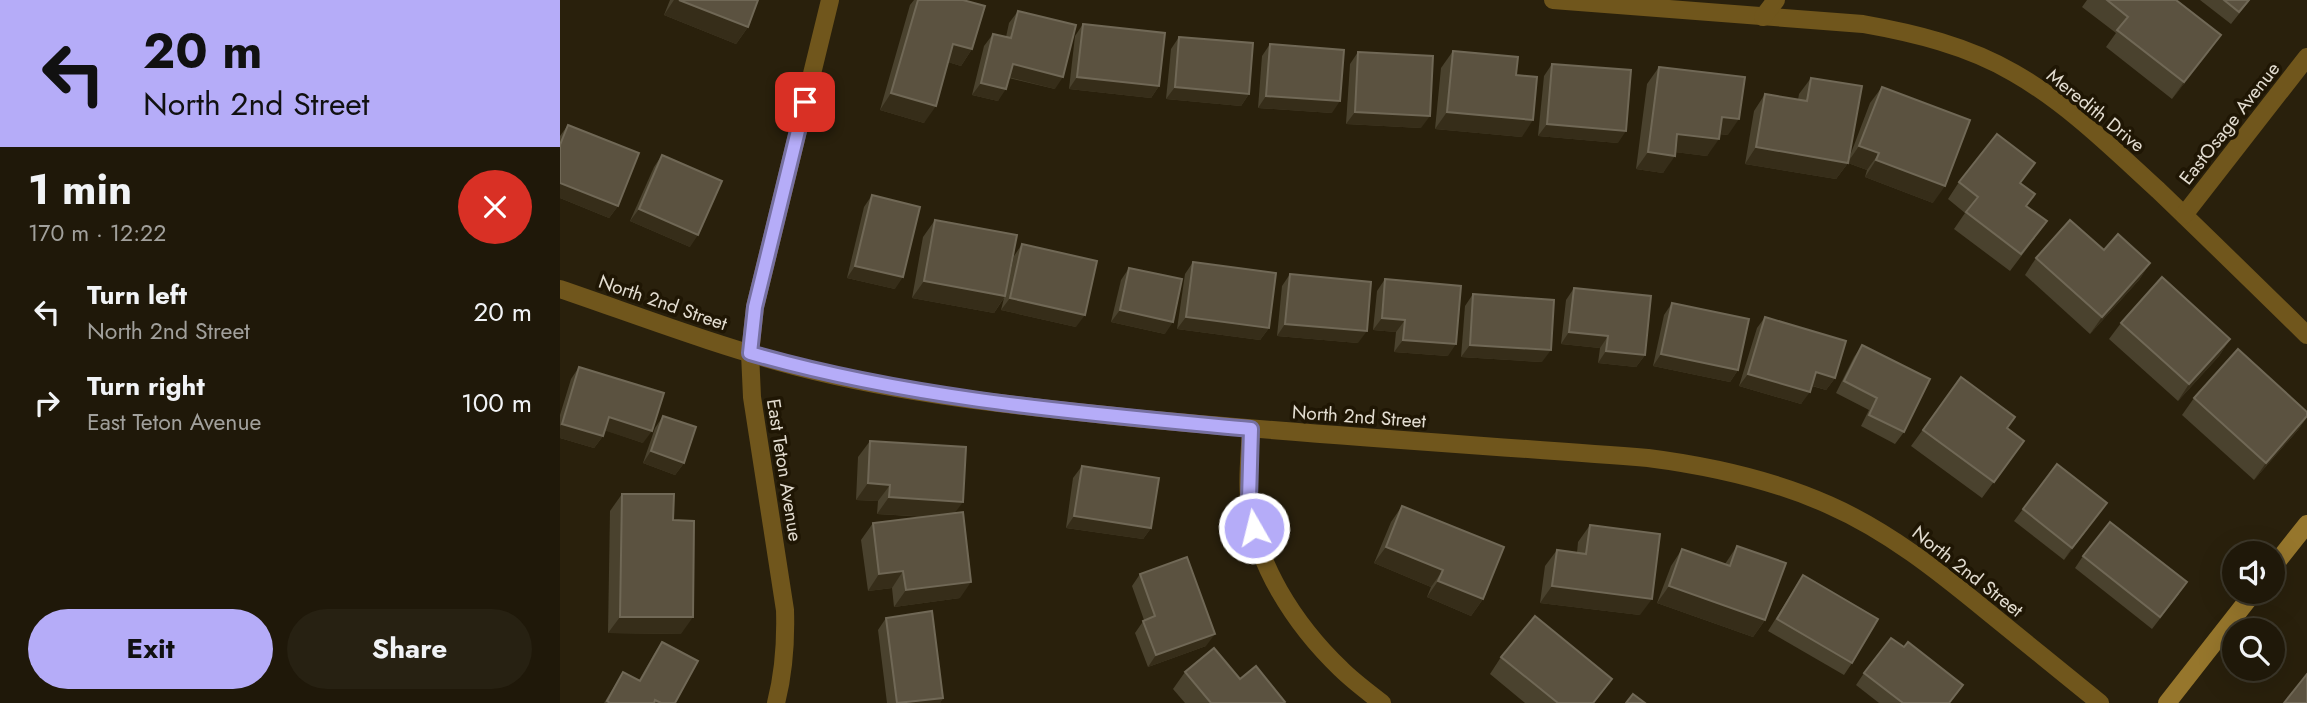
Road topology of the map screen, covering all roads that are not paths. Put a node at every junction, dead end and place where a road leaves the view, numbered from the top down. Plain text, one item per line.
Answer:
1 (830, 0) edge
2 (1553, 0) edge
3 (1776, 0) edge
4 (1763, 17) junction
5 (2307, 57) edge
6 (2184, 215) junction
7 (560, 289) edge
8 (2307, 335) edge
9 (750, 353) junction
10 (1251, 429) junction
11 (2307, 524) edge
12 (2285, 552) edge
13 (2245, 604) edge
14 (776, 703) edge
15 (1382, 703) edge
16 (2100, 703) edge
17 (2167, 703) edge

1 - 9 street, East Teton Avenue
2 - 4 street, Meredith Drive
3 - 4 street
4 - 6 street, Meredith Drive
5 - 6 street, EastOsage Avenue
6 - 8 street, Meredith Drive
7 - 9 street, North 2nd Street
9 - 10 street, North 2nd Street
9 - 14 street, East Teton Avenue
10 - 15 street
10 - 16 street, North 2nd Street
11 - 12 street
13 - 17 street

